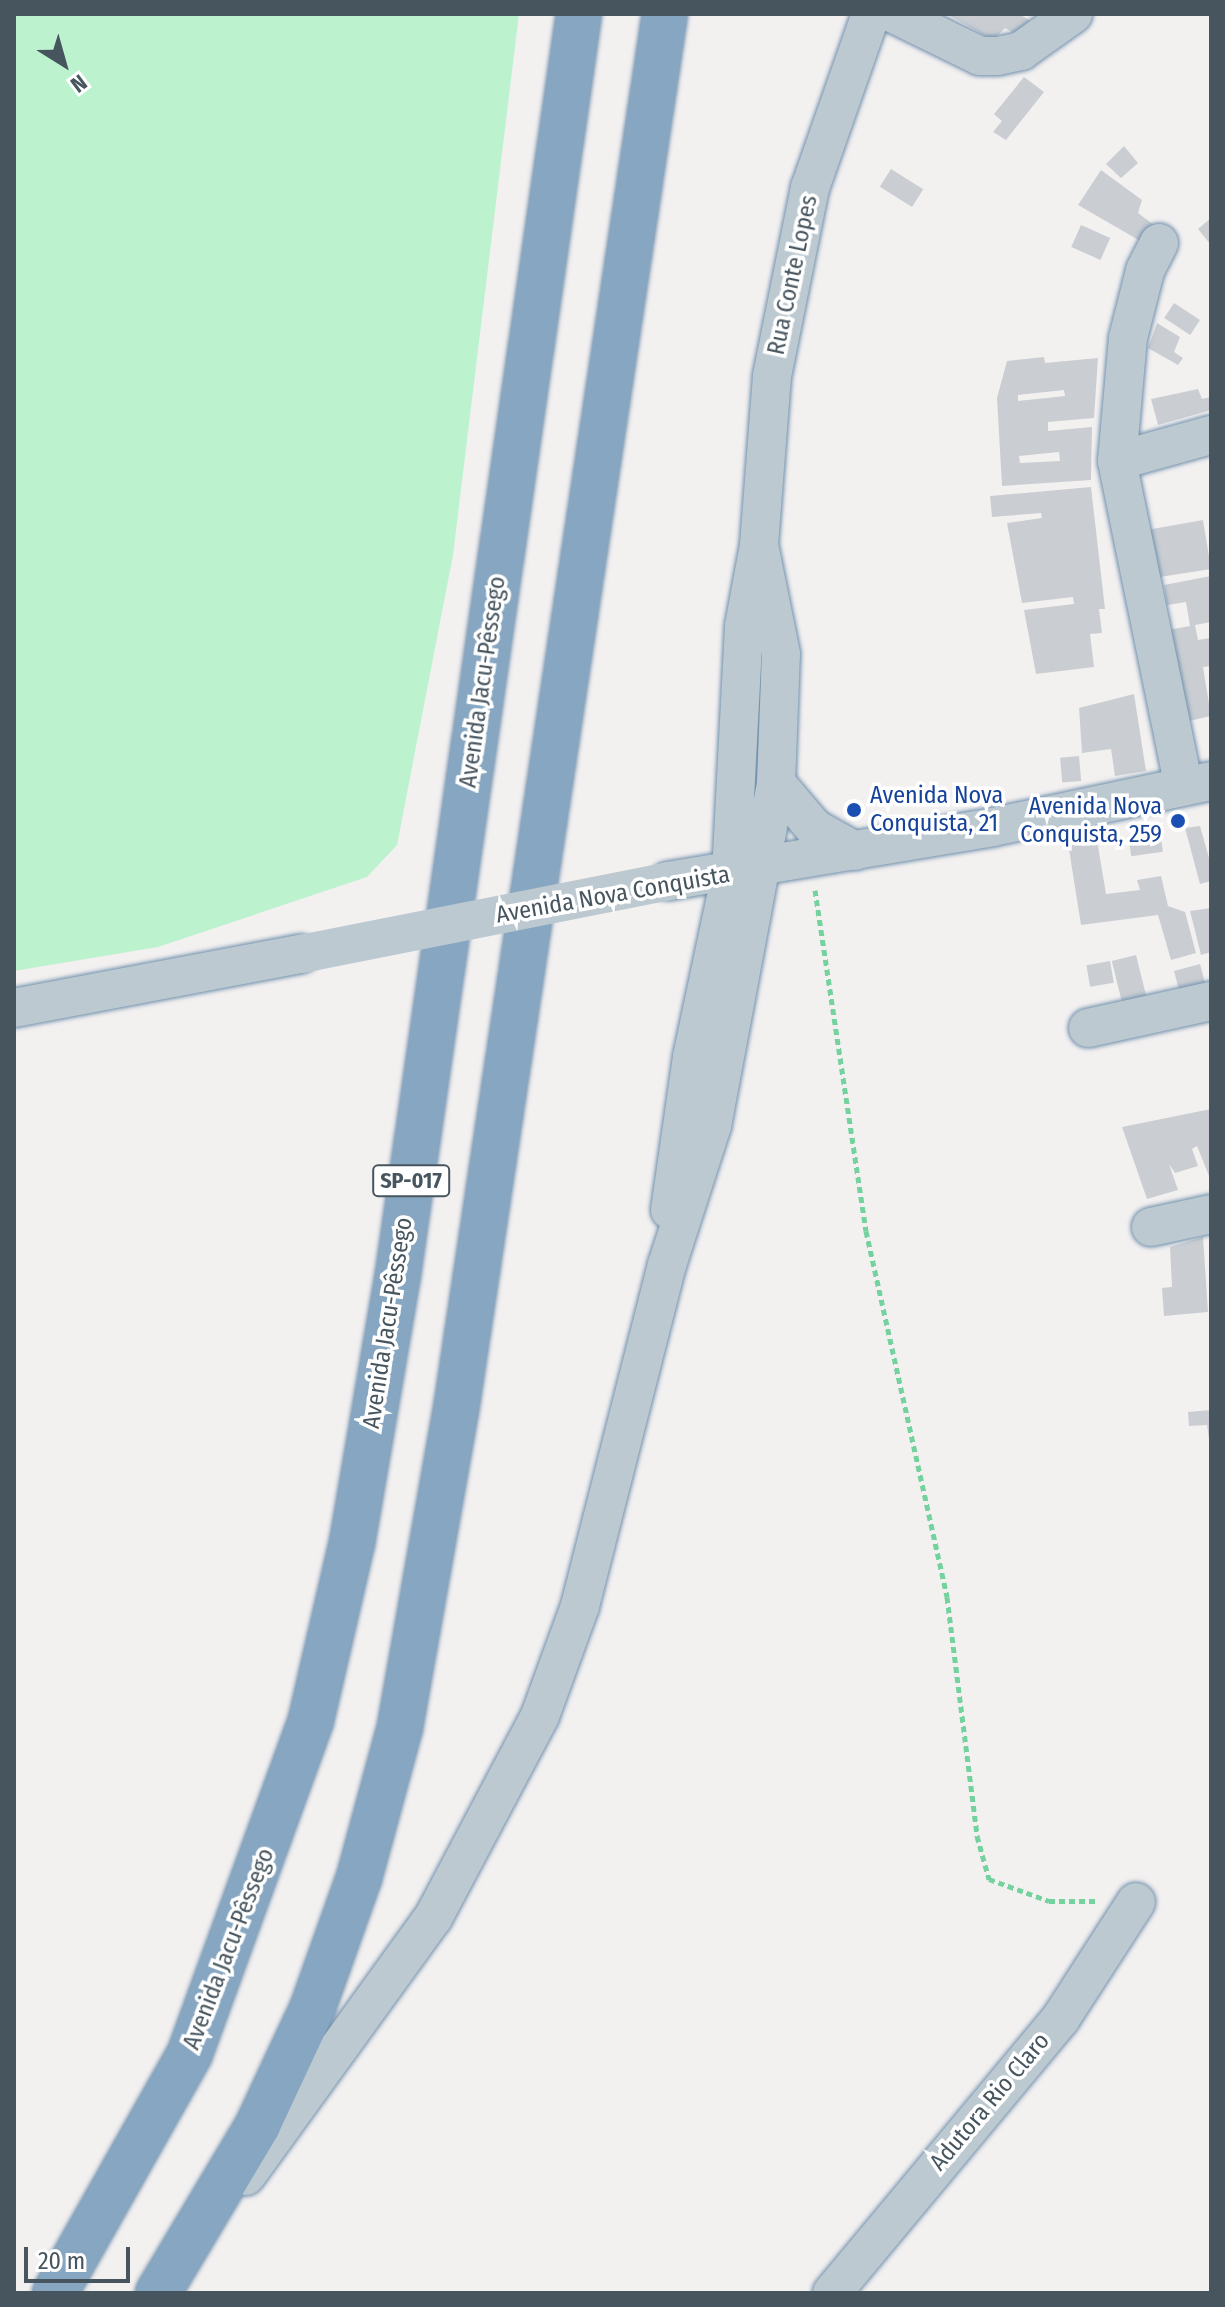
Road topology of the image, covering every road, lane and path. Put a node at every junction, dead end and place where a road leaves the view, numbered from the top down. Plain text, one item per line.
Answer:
1 (579, 14) edge
2 (665, 14) edge
3 (871, 14) edge
4 (894, 14) edge
5 (1073, 14) edge
6 (1159, 243) dead end
7 (1211, 435) edge
8 (1117, 461) junction
9 (759, 545) junction
10 (776, 783) junction
11 (1197, 784) edge
12 (734, 833) junction
13 (837, 858) junction
14 (746, 871) junction
15 (671, 881) junction
16 (751, 924) junction
17 (1211, 1001) edge
18 (14, 1008) edge
19 (1088, 1028) dead end
20 (1211, 1214) edge
21 (1151, 1227) dead end
22 (667, 1265) junction
23 (1049, 1901) dead end
24 (1136, 1902) dead end
25 (164, 2285) edge
26 (55, 2293) edge
27 (832, 2293) edge

1 - 26 highway, Avenida Jacu-Pêssego / SP-017
2 - 25 highway
3 - 9 street, Rua Conte Lopes
4 - 5 street
6 - 8 street
7 - 8 street
8 - 11 street
9 - 10 street, Rua Conte Lopes
9 - 12 street, Rua Conte Lopes
10 - 13 street
10 - 14 street, Rua Conte Lopes
11 - 13 street, Avenida Nova Conquista
12 - 14 street, Rua Conte Lopes
12 - 15 street
13 - 14 street, Avenida Nova Conquista
13 - 16 street
13 - 23 path
14 - 15 street, Avenida Nova Conquista
14 - 16 street
14 - 22 street
15 - 18 street, Avenida Nova Conquista, bridge
16 - 22 street
17 - 19 street
20 - 21 street
22 - 25 street
24 - 27 street, Adutora Rio Claro

